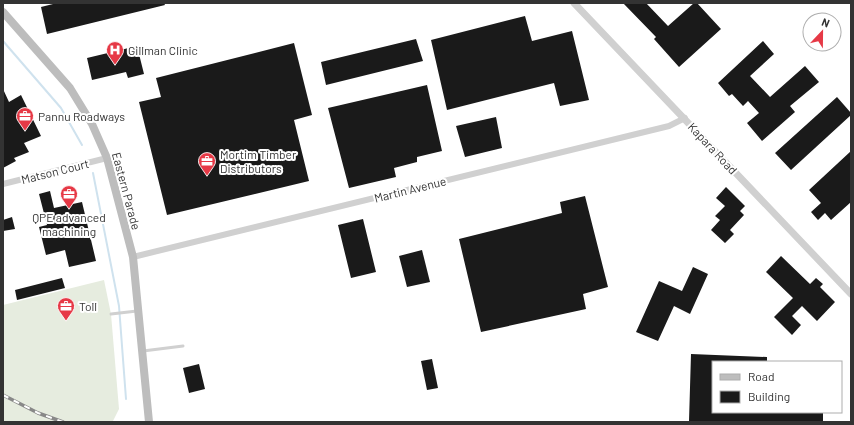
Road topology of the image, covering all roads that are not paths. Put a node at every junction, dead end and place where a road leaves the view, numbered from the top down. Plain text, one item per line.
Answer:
1 (574, 3) edge
2 (3, 12) edge
3 (685, 118) junction
4 (107, 158) junction
5 (3, 184) edge
6 (133, 257) junction
7 (851, 294) edge
8 (139, 310) junction
9 (112, 314) dead end
10 (183, 346) dead end
11 (143, 351) junction
12 (148, 422) edge

1 - 3 street, Kapara Road
2 - 4 main road, Eastern Parade
3 - 6 street, Martin Avenue
3 - 7 street, Kapara Road
4 - 5 street, Matson Court
4 - 6 main road, Eastern Parade
6 - 8 main road, Eastern Parade
8 - 9 lane
8 - 11 main road, Eastern Parade
10 - 11 lane
11 - 12 main road, Eastern Parade

